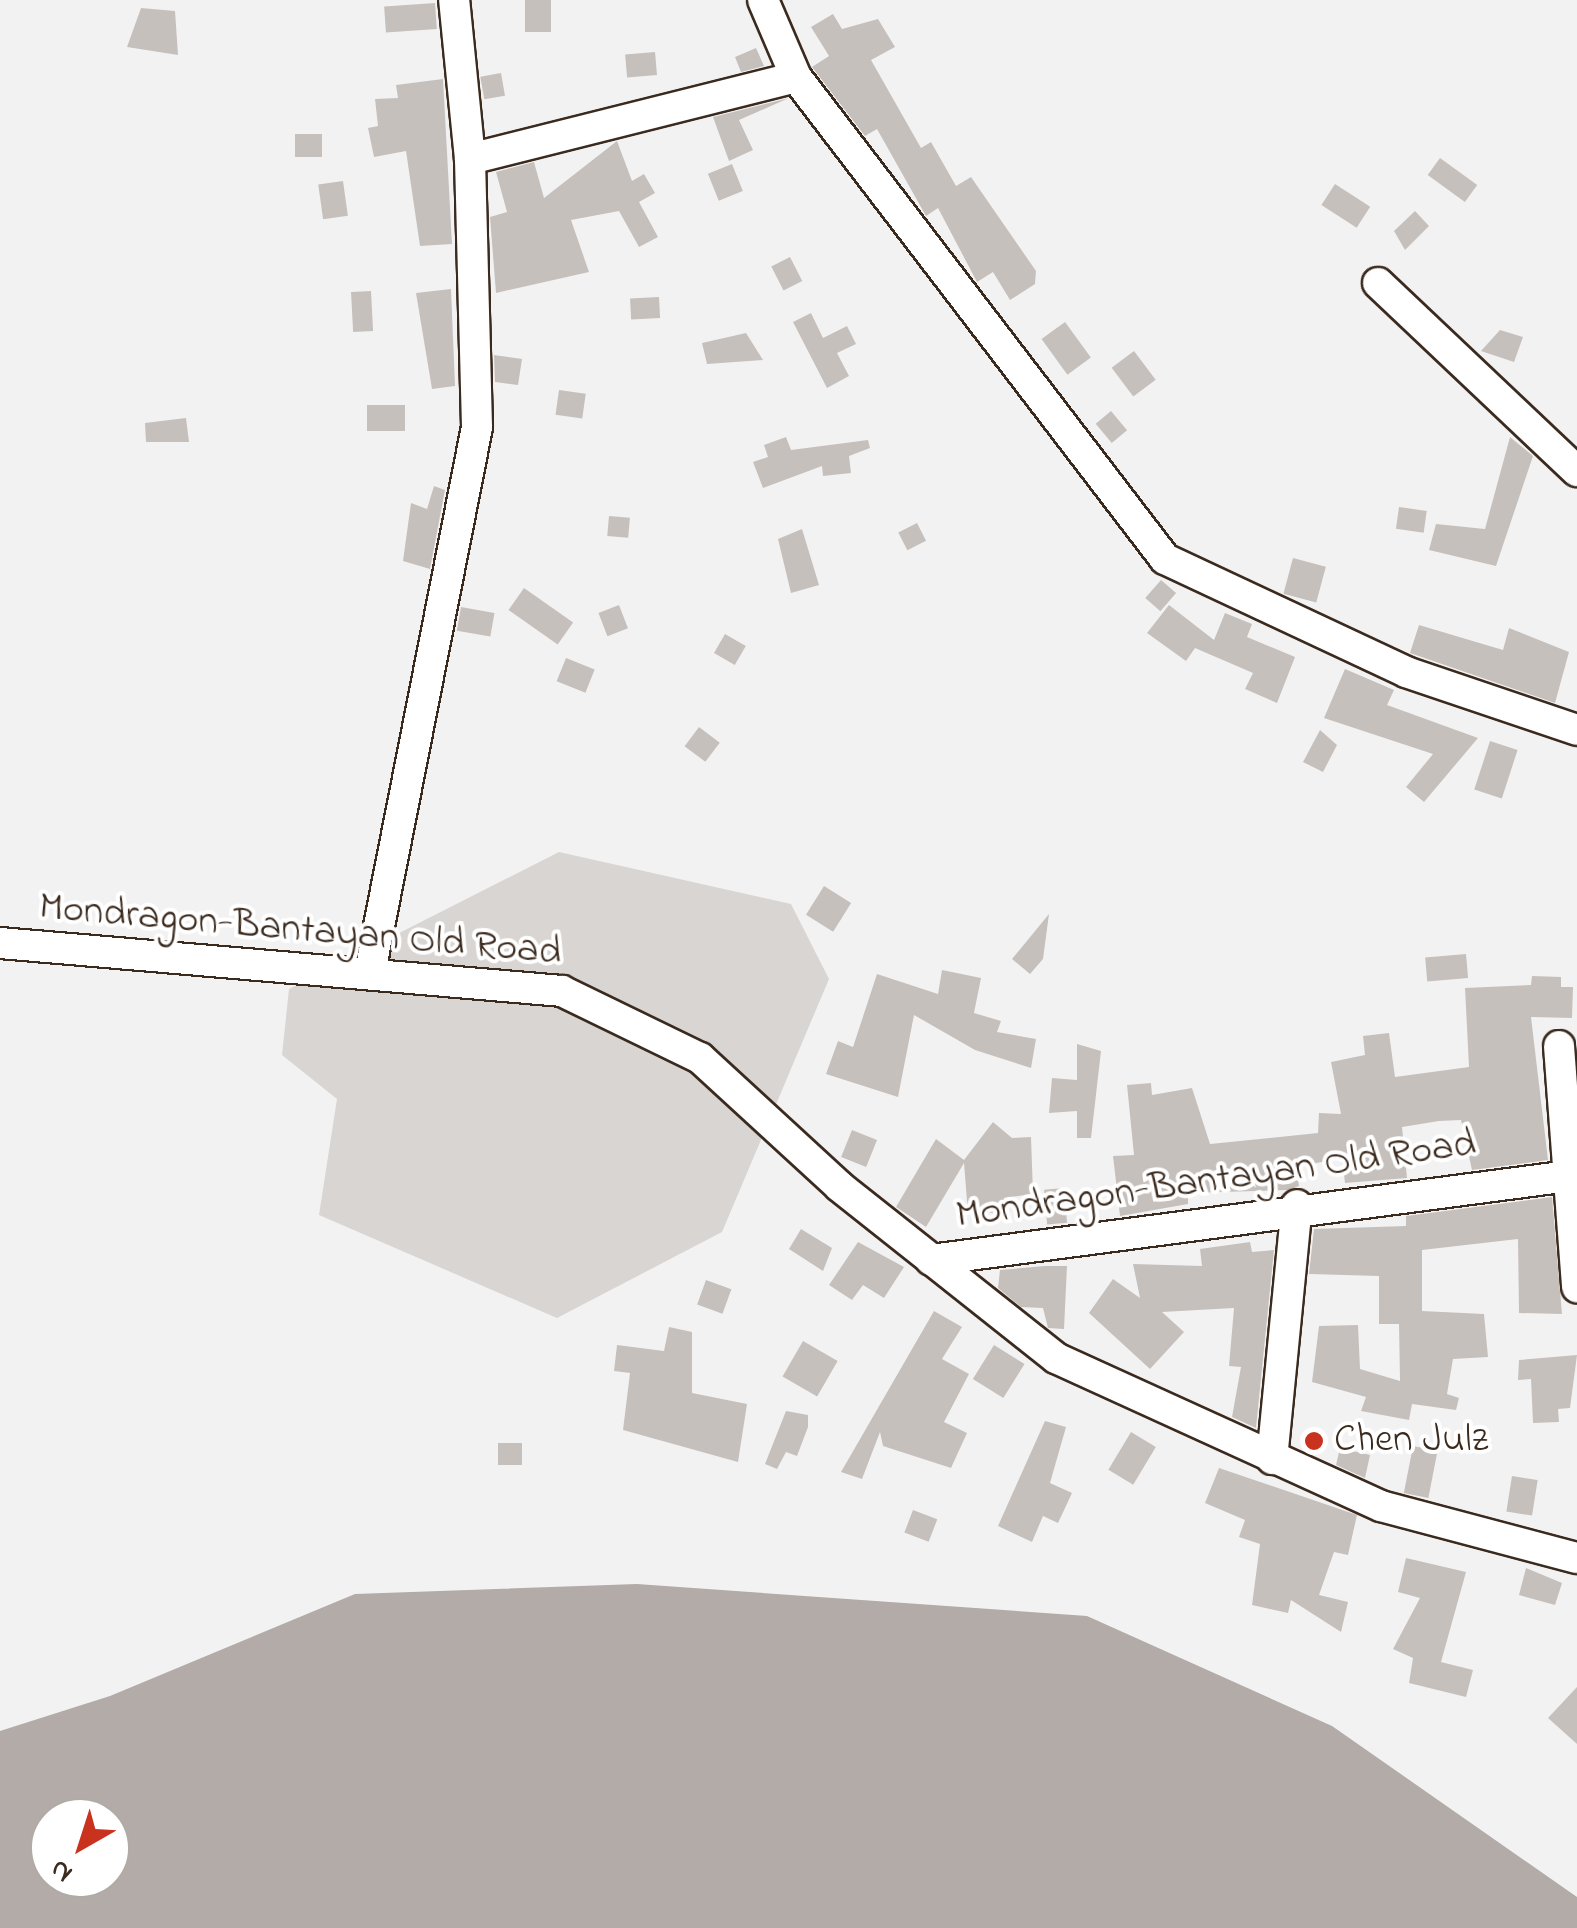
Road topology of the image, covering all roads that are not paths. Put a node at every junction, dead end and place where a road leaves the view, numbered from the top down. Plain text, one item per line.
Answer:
1 (454, 0) edge
2 (762, 0) edge
3 (796, 78) junction
4 (470, 159) junction
5 (1378, 283) dead end
6 (1577, 471) edge
7 (1577, 730) edge
8 (0, 943) edge
9 (370, 972) junction
10 (1560, 1046) dead end
11 (1574, 1175) edge
12 (1298, 1205) junction
13 (930, 1260) junction
14 (1577, 1287) edge
15 (1272, 1459) junction
16 (1577, 1558) edge

1 - 4 street
2 - 3 street
3 - 4 street
3 - 7 street
4 - 9 street
5 - 6 street
8 - 9 street, Mondragon-Bantayan Old Road
9 - 13 street, Mondragon-Bantayan Old Road
10 - 11 street
11 - 12 street, Mondragon-Bantayan Old Road
11 - 14 street
12 - 13 street, Mondragon-Bantayan Old Road
12 - 15 street
13 - 15 street
15 - 16 street

